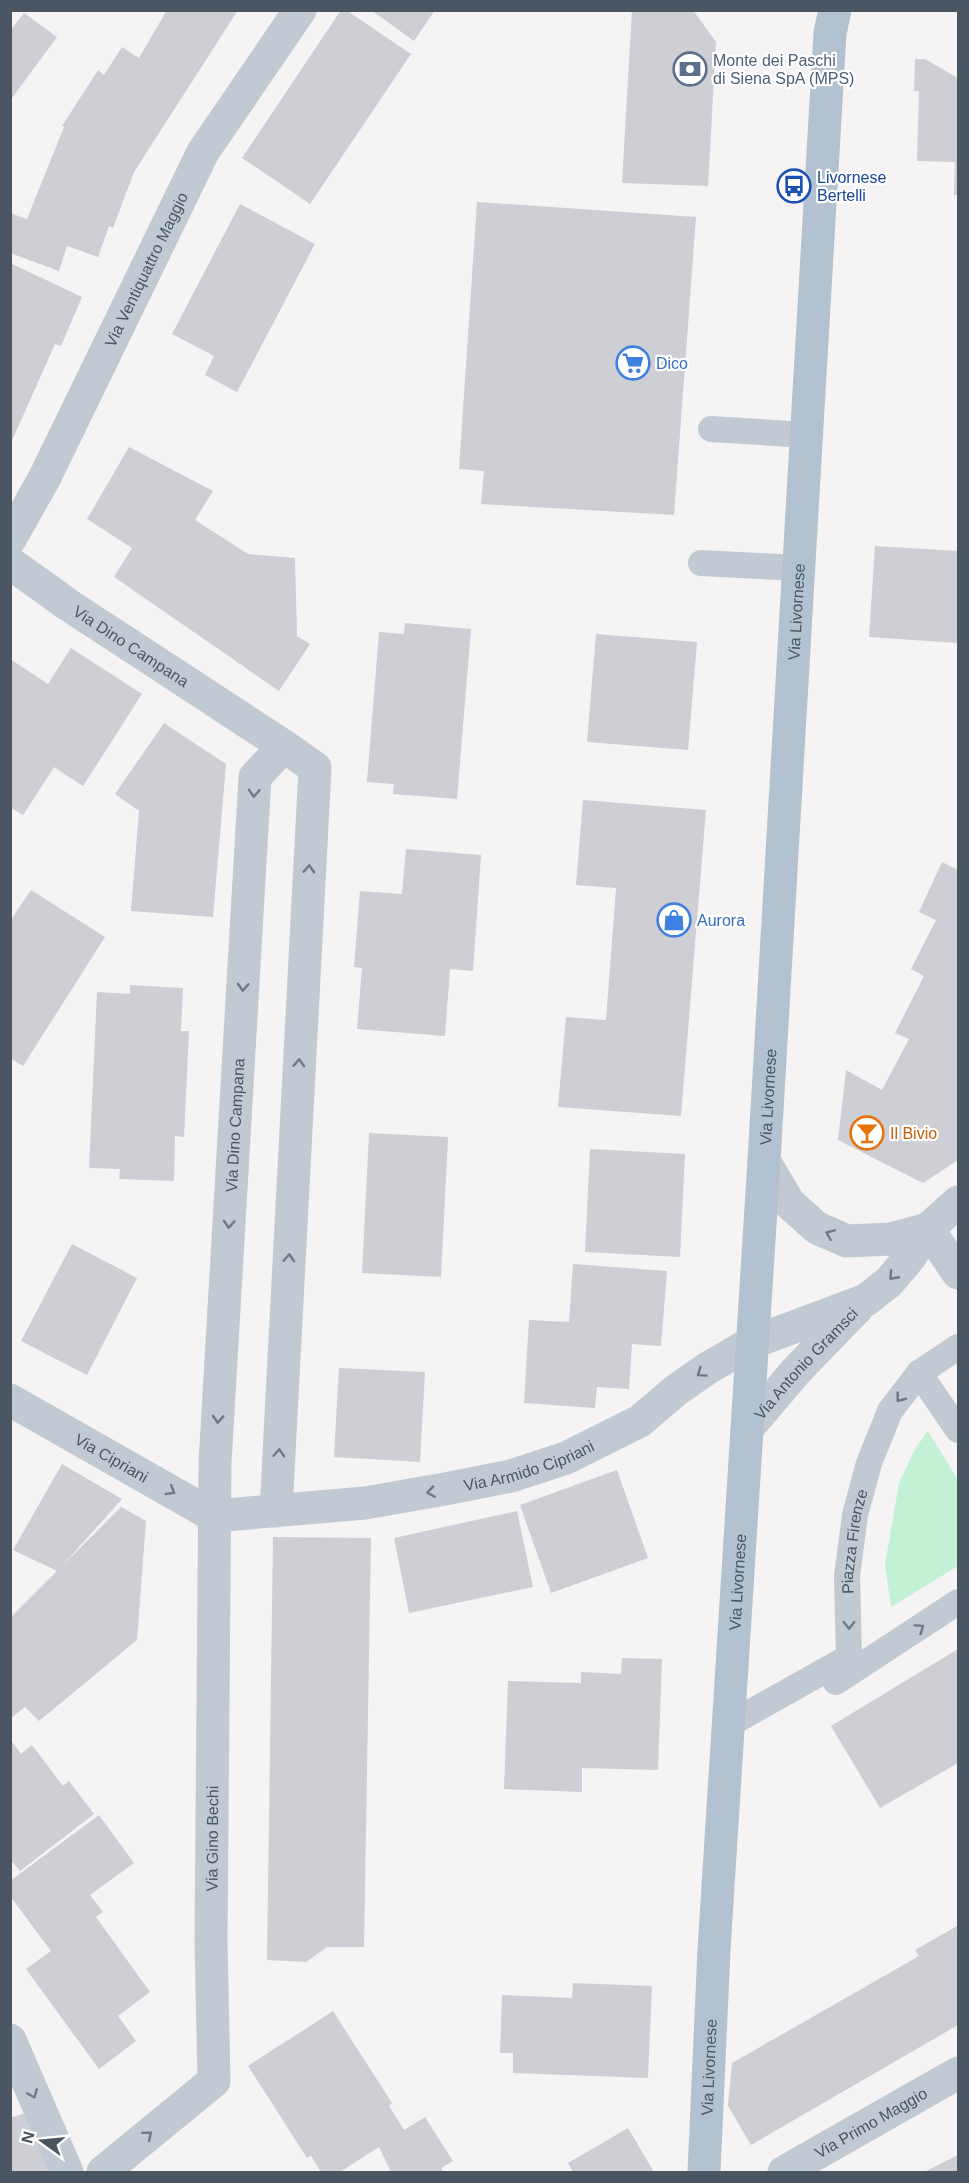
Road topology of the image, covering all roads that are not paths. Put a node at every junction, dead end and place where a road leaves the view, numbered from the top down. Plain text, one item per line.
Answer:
1 (300, 10) edge
2 (832, 14) edge
3 (711, 429) dead end
4 (806, 435) junction
5 (10, 539) edge
6 (10, 563) edge
7 (701, 563) dead end
8 (799, 568) junction
9 (284, 746) junction
10 (764, 1161) junction
11 (958, 1202) edge
12 (928, 1229) junction
13 (958, 1273) edge
14 (866, 1300) junction
15 (752, 1343) junction
16 (958, 1347) edge
17 (919, 1373) junction
18 (10, 1400) edge
19 (747, 1429) junction
20 (958, 1430) edge
21 (276, 1511) junction
22 (214, 1516) junction
23 (958, 1602) edge
24 (727, 1735) junction
25 (10, 2040) edge
26 (958, 2073) edge
27 (67, 2172) edge
28 (103, 2172) edge
29 (704, 2172) edge
30 (784, 2172) edge

1 - 5 street, Via Ventiquattro Maggio
2 - 4 main road, Via Livornese
3 - 4 lane
4 - 8 main road, Via Livornese
6 - 9 street, Via Dino Campana
7 - 8 lane
8 - 10 main road, Via Livornese
21 -> 9 street, Via Dino Campana
9 -> 22 street, Via Dino Campana
12 -> 10 street, Via Antonio Gramsci
10 - 15 main road, Via Livornese
11 - 12 street, Via Antonio Gramsci
12 - 13 street
12 -> 14 street, Via Antonio Gramsci
14 - 15 street, Via Antonio Gramsci
14 - 19 street, Via Antonio Gramsci
15 - 19 main road, Via Livornese
15 -> 21 street, Via Armido Cipriani
16 - 17 lane
17 - 20 lane
17 -> 24 lane, Piazza Firenze
18 -> 22 street, Via Cipriani
19 - 24 main road, Via Livornese
21 - 22 street
28 -> 22 street, Via Gino Bechi
24 -> 23 lane
24 - 29 main road, Via Livornese
25 -> 27 street
26 - 30 street, Via Primo Maggio

